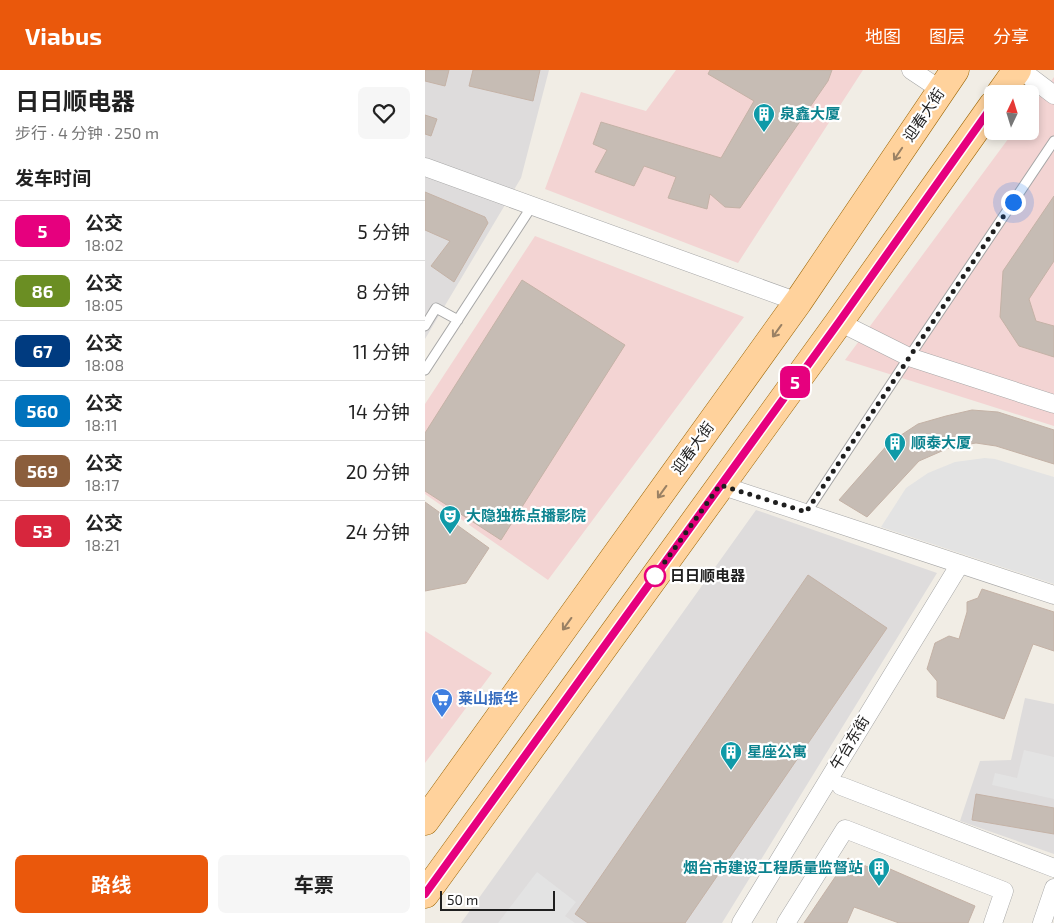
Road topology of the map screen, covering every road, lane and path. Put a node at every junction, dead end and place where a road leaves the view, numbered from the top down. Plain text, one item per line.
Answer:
1 (911, 70) edge
2 (1017, 70) edge
3 (1021, 70) edge
4 (948, 80) edge
5 (1006, 85) edge
6 (1054, 95) edge
7 (984, 118) edge
8 (1054, 141) edge
9 (425, 167) edge
10 (532, 206) junction
11 (798, 302) junction
12 (458, 320) junction
13 (839, 322) junction
14 (425, 326) edge
15 (909, 357) junction
16 (425, 370) edge
17 (1054, 404) edge
18 (720, 485) junction
19 (806, 512) junction
20 (960, 564) junction
21 (1054, 595) edge
22 (841, 786) dead end
23 (425, 821) edge
24 (1054, 868) edge
25 (1054, 888) edge
26 (425, 894) edge
27 (741, 923) edge
28 (786, 923) edge
29 (993, 923) edge
30 (1042, 923) edge

1 - 4 street
2 - 5 main road
3 - 6 street
4 -> 11 main road, 迎春大街
7 - 13 main road
8 - 15 lane
9 - 10 street
10 - 11 street
10 - 12 lane
11 -> 23 main road, 迎春大街
12 - 14 lane
12 - 16 lane
13 - 15 street
13 - 18 main road
15 - 17 street
15 - 19 lane
18 - 19 street
18 - 26 main road
19 - 20 street
20 - 21 street
20 - 27 street, 午台东街
22 - 24 street
25 - 30 street
28 - 29 street

